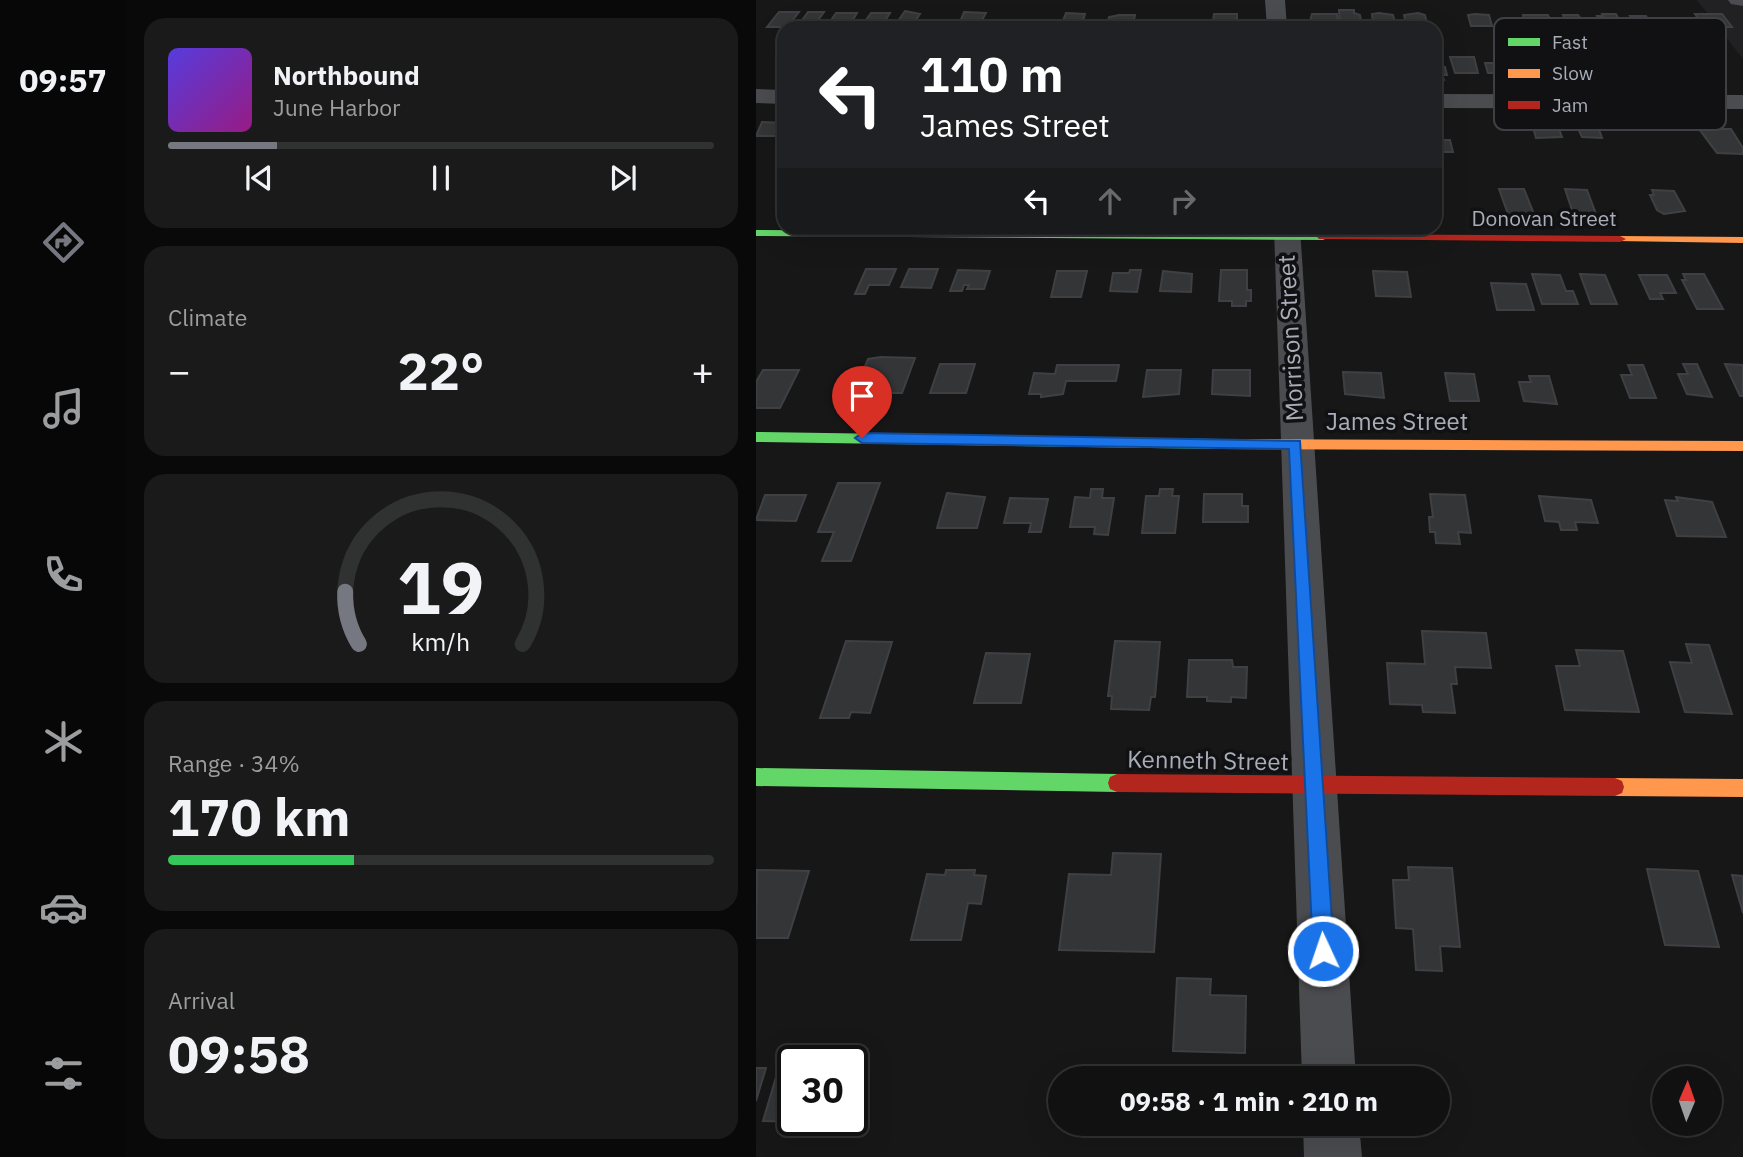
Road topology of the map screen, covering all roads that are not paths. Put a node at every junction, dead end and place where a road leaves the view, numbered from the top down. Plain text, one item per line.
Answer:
1 (1275, 0) edge
2 (1276, 21) edge
3 (756, 96) edge
4 (777, 97) edge
5 (1442, 101) edge
6 (1494, 101) edge
7 (756, 233) edge
8 (777, 233) edge
9 (1286, 235) edge
10 (1417, 235) edge
11 (1743, 240) edge
12 (756, 437) edge
13 (1295, 444) junction
14 (1743, 446) edge
15 (756, 777) edge
16 (1315, 785) junction
17 (1743, 788) edge
18 (1328, 1066) edge
19 (1332, 1136) edge
20 (1333, 1157) edge

1 - 2 street
3 - 4 street
5 - 6 street
7 - 8 street, Donovan Street
9 - 13 street, Morrison Street
10 - 11 street, Donovan Street
12 - 13 street, James Street
13 - 14 street, James Street
13 - 16 street, Morrison Street
15 - 16 street, Kenneth Street
16 - 17 street, Kenneth Street
16 - 18 street, Morrison Street
19 - 20 street

